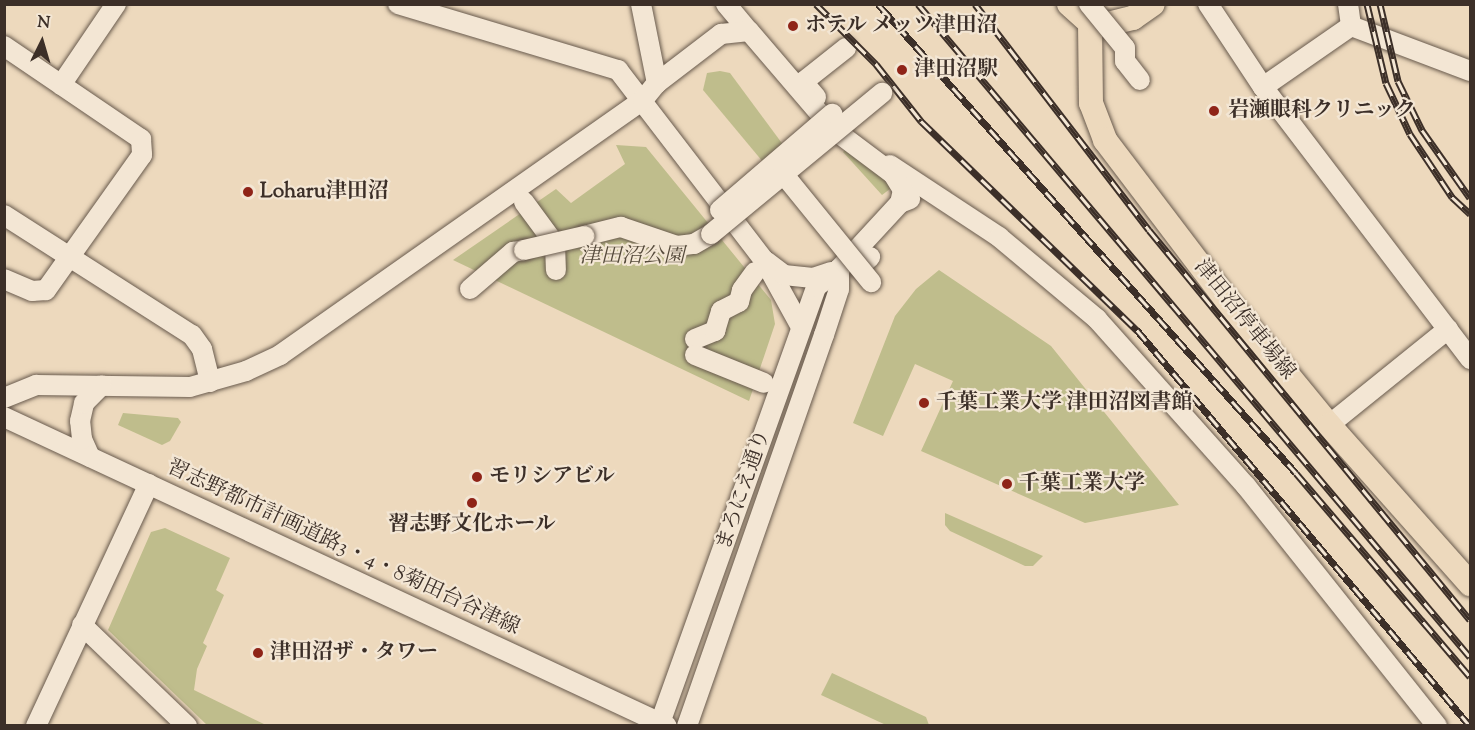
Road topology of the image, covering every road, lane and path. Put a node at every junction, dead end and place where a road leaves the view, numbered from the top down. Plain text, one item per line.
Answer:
1 (116, 4) edge
2 (398, 4) edge
3 (641, 4) edge
4 (726, 4) edge
5 (1069, 4) edge
6 (1120, 4) edge
7 (1208, 4) edge
8 (1348, 4) edge
9 (1149, 8) edge
10 (1090, 14) edge
11 (1351, 26) junction
12 (749, 32) junction
13 (4, 46) edge
14 (846, 48) dead end
15 (1470, 71) edge
16 (1140, 80) dead end
17 (657, 83) junction
18 (61, 85) junction
19 (1263, 87) junction
20 (882, 93) dead end
21 (643, 100) junction
22 (837, 120) junction
23 (857, 145) junction
24 (779, 168) junction
25 (932, 191) junction
26 (524, 202) dead end
27 (900, 203) junction
28 (4, 215) edge
29 (70, 257) junction
30 (759, 266) junction
31 (839, 269) junction
32 (556, 270) dead end
33 (869, 273) dead end
34 (4, 279) edge
35 (470, 290) dead end
36 (801, 327) junction
37 (1448, 329) junction
38 (1470, 359) edge
39 (210, 382) junction
40 (764, 382) dead end
41 (102, 385) junction
42 (4, 398) edge
43 (4, 417) edge
44 (1329, 425) junction
45 (90, 457) junction
46 (149, 484) junction
47 (1470, 584) edge
48 (82, 626) junction
49 (662, 725) edge
50 (36, 726) edge
51 (187, 726) edge
52 (687, 726) edge
53 (1437, 726) edge

1 - 18 street
2 - 21 street
3 - 17 street
4 - 12 street
5 - 10 main road
6 - 9 street
7 - 19 street
8 - 11 street
9 - 10 main road
10 - 16 street, bridge
10 - 44 main road, 津田沼停車場線
11 - 15 street
11 - 19 street
12 - 17 street
12 - 23 street
13 - 18 street
14 - 22 street
17 - 21 street
18 - 29 street
19 - 37 street
20 - 22 street, bridge
21 - 30 street
21 - 39 street
22 - 24 street, bridge
23 - 25 street
23 - 27 street
24 - 33 street, bridge
24 - 35 street, bridge
25 - 27 street
25 - 53 street
26 - 32 street
27 - 31 street, まろにえ通り
28 - 29 street
29 - 34 street
29 - 39 street
30 - 31 street
30 - 36 street
30 - 40 street
31 - 36 street, まろにえ通り
31 - 52 street, まろにえ通り
36 - 49 street, まろにえ通り
37 - 38 street
37 - 44 street
39 - 41 street
41 - 42 street
41 - 45 street
43 - 45 street, 習志野都市計画道路3・4・8菊田台谷津線
44 - 47 main road, 津田沼停車場線
45 - 46 street, 習志野都市計画道路3・4・8菊田台谷津線
46 - 48 street
46 - 49 street, 習志野都市計画道路3・4・8菊田台谷津線
48 - 50 street
48 - 51 street

